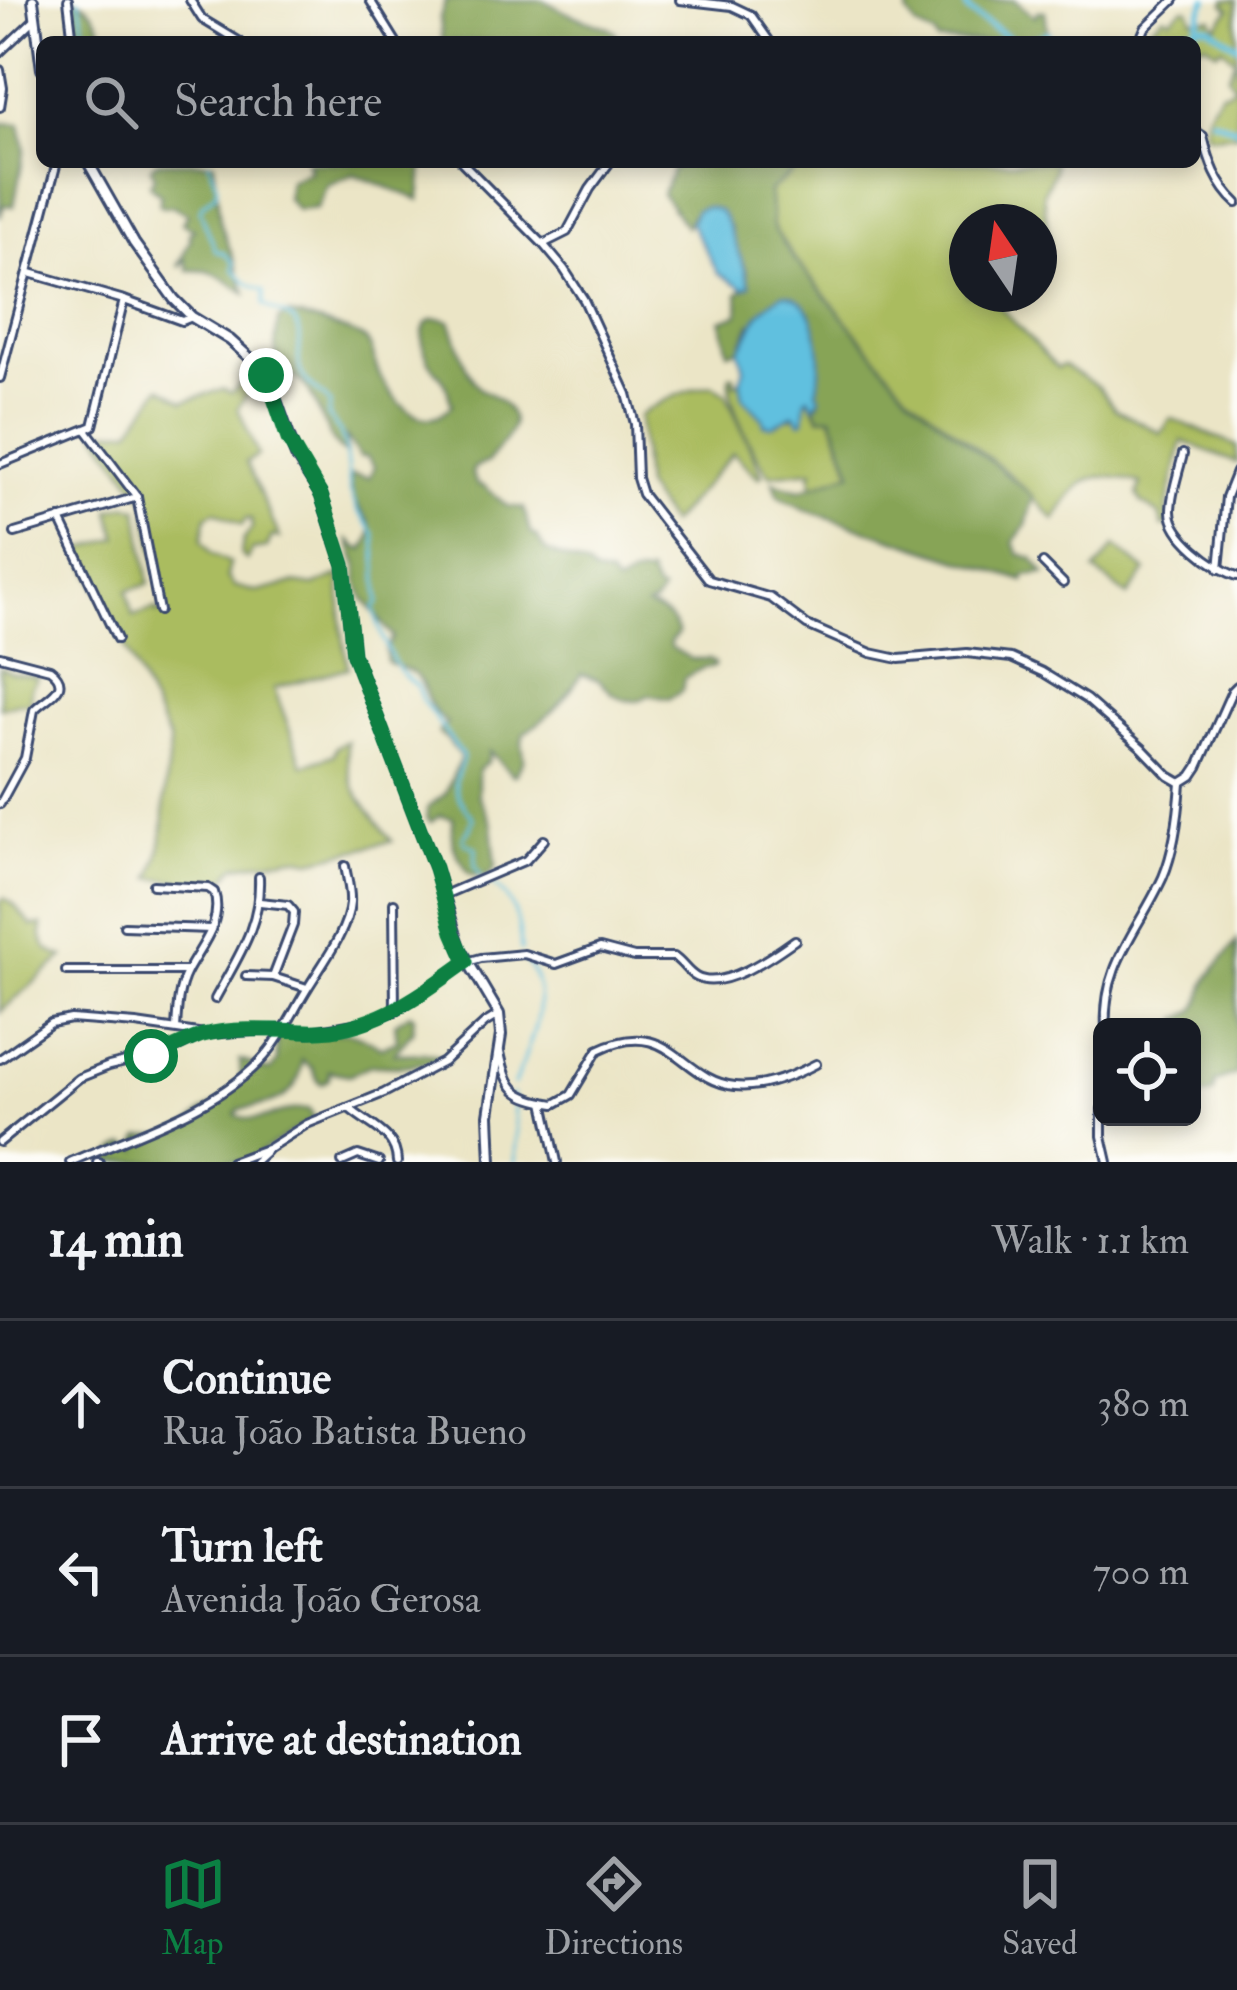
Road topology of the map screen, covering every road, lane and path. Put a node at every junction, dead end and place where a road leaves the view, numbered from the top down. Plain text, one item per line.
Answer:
1 (32, 0) edge
2 (68, 0) edge
3 (190, 0) edge
4 (370, 0) edge
5 (680, 0) edge
6 (1174, 0) edge
7 (34, 19) junction
8 (37, 36) edge
9 (72, 36) edge
10 (230, 36) edge
11 (391, 36) edge
12 (766, 36) edge
13 (1141, 36) edge
14 (0, 52) edge
15 (0, 70) edge
16 (0, 107) edge
17 (1201, 135) edge
18 (56, 168) edge
19 (91, 168) edge
20 (468, 168) edge
21 (606, 168) edge
22 (1237, 203) edge
23 (542, 244) junction
24 (30, 273) junction
25 (124, 300) junction
26 (192, 317) junction
27 (0, 378) edge
28 (87, 430) junction
29 (1183, 454) dead end
30 (0, 464) edge
31 (1236, 472) edge
32 (137, 497) junction
33 (61, 519) junction
34 (15, 533) dead end
35 (1043, 563) dead end
36 (1219, 569) junction
37 (1237, 576) edge
38 (1063, 583) dead end
39 (159, 611) dead end
40 (117, 639) dead end
41 (0, 656) edge
42 (1237, 686) edge
43 (1180, 783) junction
44 (0, 804) edge
45 (544, 840) dead end
46 (345, 866) dead end
47 (259, 877) dead end
48 (153, 884) dead end
49 (444, 895) junction
50 (260, 902) junction
51 (394, 903) dead end
52 (124, 926) dead end
53 (212, 929) junction
54 (795, 940) dead end
55 (466, 962) junction
56 (66, 971) dead end
57 (188, 971) junction
58 (246, 976) dead end
59 (273, 977) junction
60 (308, 988) junction
61 (214, 999) dead end
62 (395, 1011) junction
63 (499, 1014) junction
64 (1107, 1018) edge
65 (176, 1029) junction
66 (287, 1029) junction
67 (205, 1034) junction
68 (499, 1048) junction
69 (0, 1059) edge
70 (816, 1064) dead end
71 (544, 1102) junction
72 (349, 1108) junction
73 (1102, 1126) edge
74 (0, 1142) edge
75 (106, 1146) junction
76 (269, 1148) junction
77 (70, 1162) edge
78 (99, 1162) edge
79 (231, 1162) edge
80 (254, 1162) edge
81 (342, 1162) edge
82 (379, 1162) edge
83 (397, 1162) edge
84 (491, 1162) edge
85 (557, 1162) edge
86 (1108, 1162) edge

1 - 7 main road
2 - 9 street
3 - 10 street
4 - 11 street
5 - 12 street
6 - 13 street
7 - 8 main road
7 - 14 street
15 - 16 street
17 - 22 street
18 - 24 street
19 - 26 main road
20 - 23 street
21 - 23 street
23 - 43 street
24 - 25 street
24 - 27 street
25 - 26 street
25 - 28 street
26 - 49 main road
28 - 30 street
28 - 32 street
29 - 36 street
31 - 36 street
32 - 33 street
32 - 39 street
33 - 34 street
33 - 40 street
35 - 38 street
36 - 37 street
41 - 44 street
42 - 43 street
43 - 64 street
45 - 49 street
46 - 60 street
47 - 50 street
48 - 53 street
49 - 55 main road
50 - 59 street
50 - 61 street
51 - 62 street
52 - 53 street
53 - 57 street
54 - 55 street
55 - 62 street
55 - 63 main road
56 - 57 street
57 - 65 street
58 - 59 street
59 - 60 street
60 - 66 street
62 - 66 street
63 - 68 main road
63 - 72 street
65 - 67 street
65 - 69 street
66 - 67 street
66 - 75 street
67 - 74 street
68 - 71 street
68 - 84 main road
70 - 71 street
71 - 85 street
72 - 76 street
72 - 83 street
73 - 86 street
75 - 77 street
75 - 78 street
76 - 79 street
76 - 80 street
81 - 82 street

